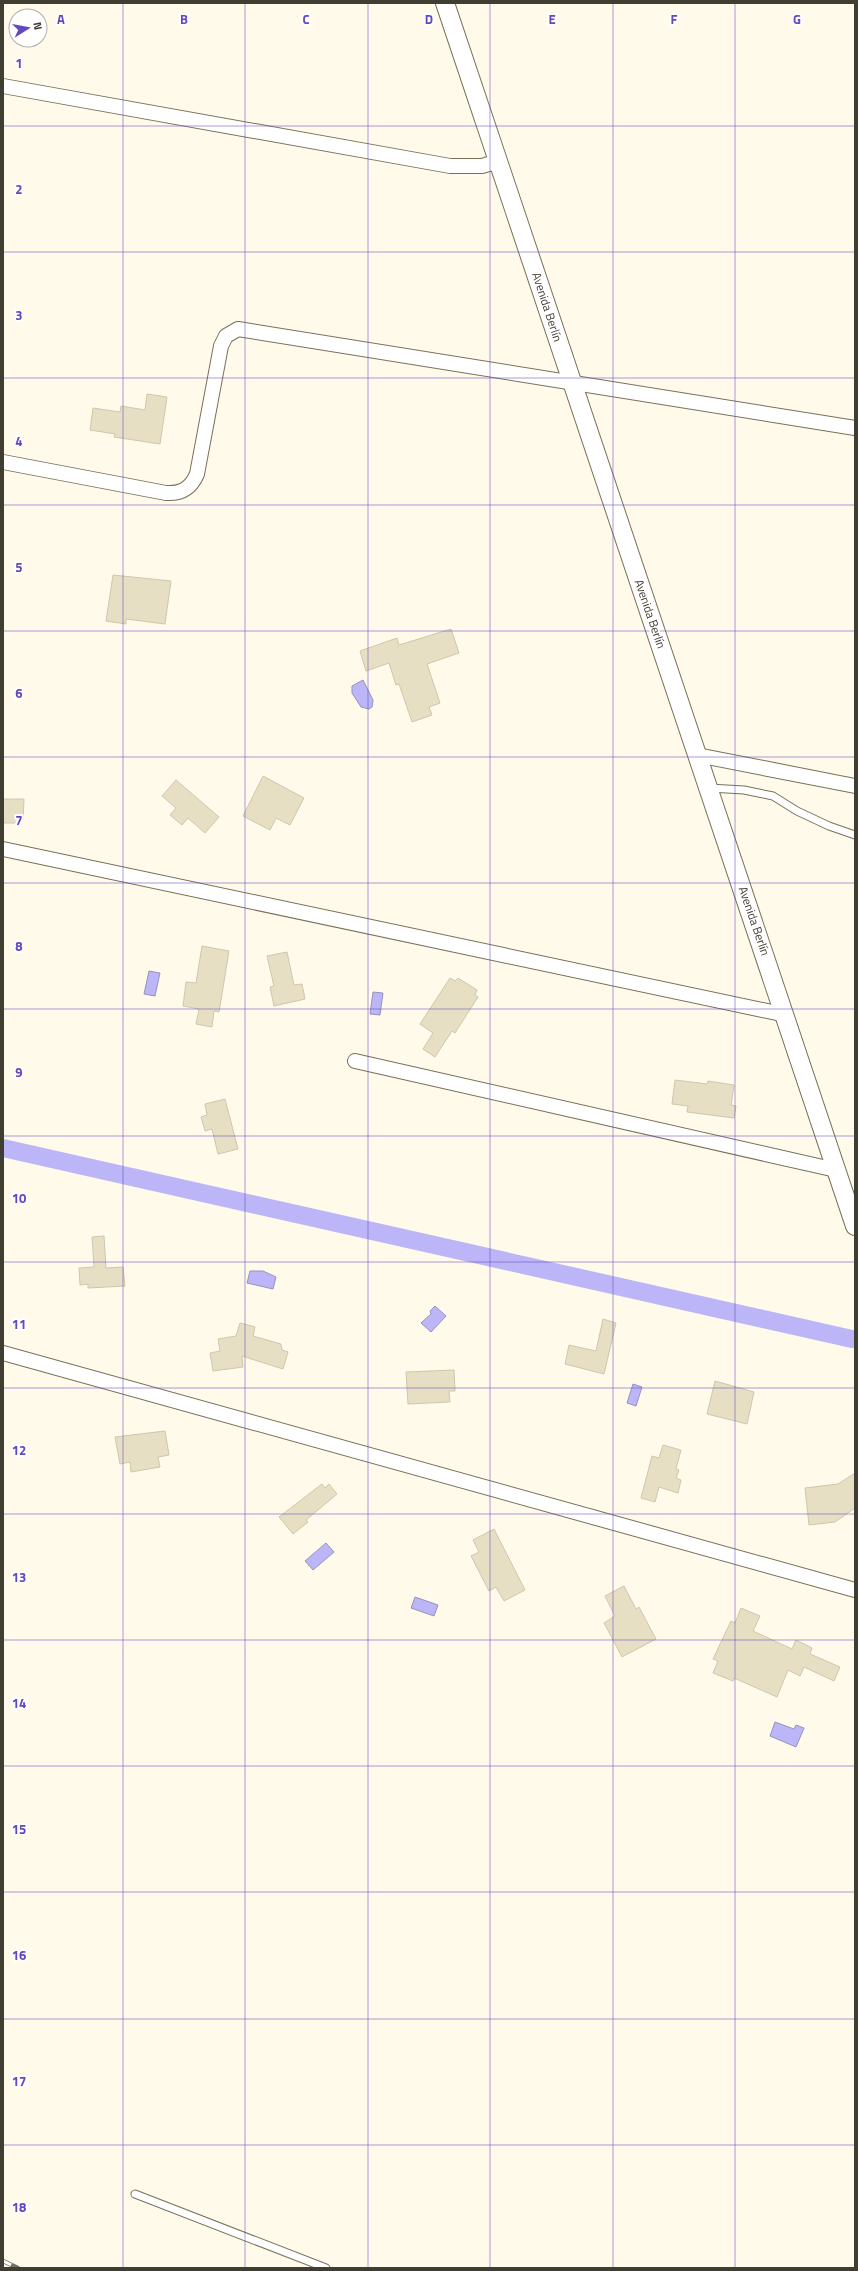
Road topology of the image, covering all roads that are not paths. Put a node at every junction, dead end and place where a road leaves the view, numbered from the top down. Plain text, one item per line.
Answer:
1 (445, 3) edge
2 (3, 86) edge
3 (498, 162) junction
4 (572, 383) junction
5 (855, 428) edge
6 (3, 462) edge
7 (697, 755) junction
8 (855, 786) edge
9 (709, 788) junction
10 (855, 835) edge
11 (3, 849) edge
12 (786, 1015) junction
13 (355, 1061) dead end
14 (836, 1170) junction
15 (855, 1226) edge
16 (3, 1353) edge
17 (855, 1590) edge
18 (135, 2194) dead end
19 (326, 2268) edge

1 - 3 street, Avenida Berlín
2 - 3 street
3 - 4 street, Avenida Berlín
4 - 5 street
4 - 6 street
4 - 7 street, Avenida Berlín
7 - 8 street
7 - 9 street, Avenida Berlín
9 - 10 lane
9 - 12 street, Avenida Berlín
11 - 12 street
12 - 14 street, Avenida Berlín
13 - 14 street
14 - 15 street, Avenida Berlín
16 - 17 street
18 - 19 lane

